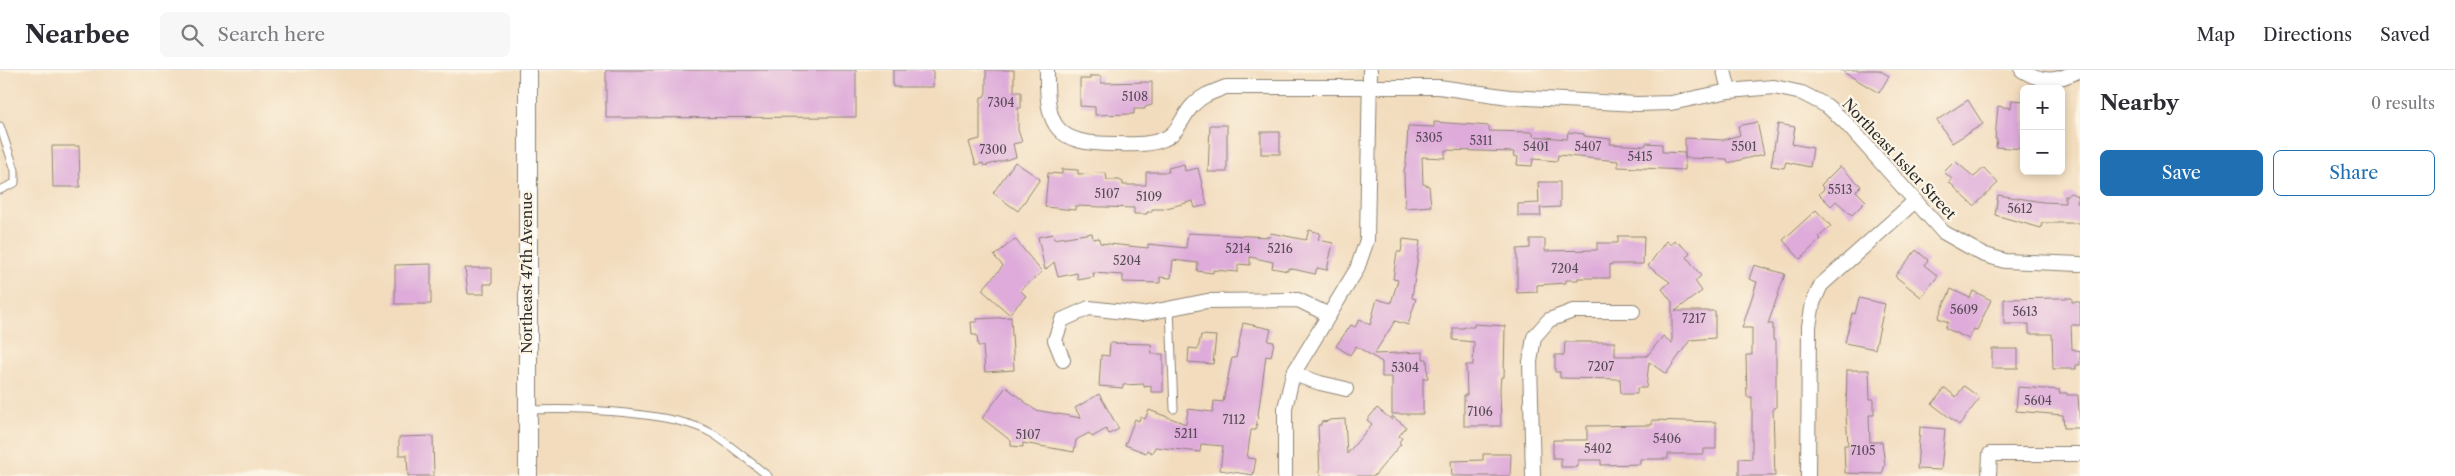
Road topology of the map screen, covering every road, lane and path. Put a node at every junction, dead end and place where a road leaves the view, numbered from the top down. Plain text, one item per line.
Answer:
1 (528, 70) edge
2 (1046, 70) edge
3 (1370, 70) edge
4 (1724, 70) edge
5 (2022, 70) edge
6 (2080, 70) edge
7 (1370, 86) junction
8 (1729, 91) junction
9 (0, 126) edge
10 (0, 190) edge
11 (1915, 201) junction
12 (2080, 264) edge
13 (1170, 309) junction
14 (1632, 311) dead end
15 (1329, 315) junction
16 (1063, 360) dead end
17 (1293, 374) junction
18 (1346, 388) dead end
19 (528, 410) junction
20 (1174, 410) dead end
21 (2080, 454) edge
22 (528, 476) edge
23 (768, 476) edge
24 (1286, 476) edge
25 (1532, 476) edge
26 (1808, 476) edge
27 (1990, 476) edge

1 - 19 street, Northeast 47th Avenue
2 - 7 street, Northeast Issler Street
3 - 7 street
4 - 8 street
5 - 6 street
7 - 8 street, Northeast Issler Street
7 - 15 street
8 - 11 street, Northeast Issler Street
9 - 10 lane
11 - 12 street, Northeast Issler Street
11 - 26 street
13 - 15 street
13 - 16 street
13 - 20 lane
14 - 25 street
15 - 17 street
17 - 18 street
17 - 24 street
19 - 22 street, Northeast 47th Avenue
19 - 23 lane
21 - 27 street

